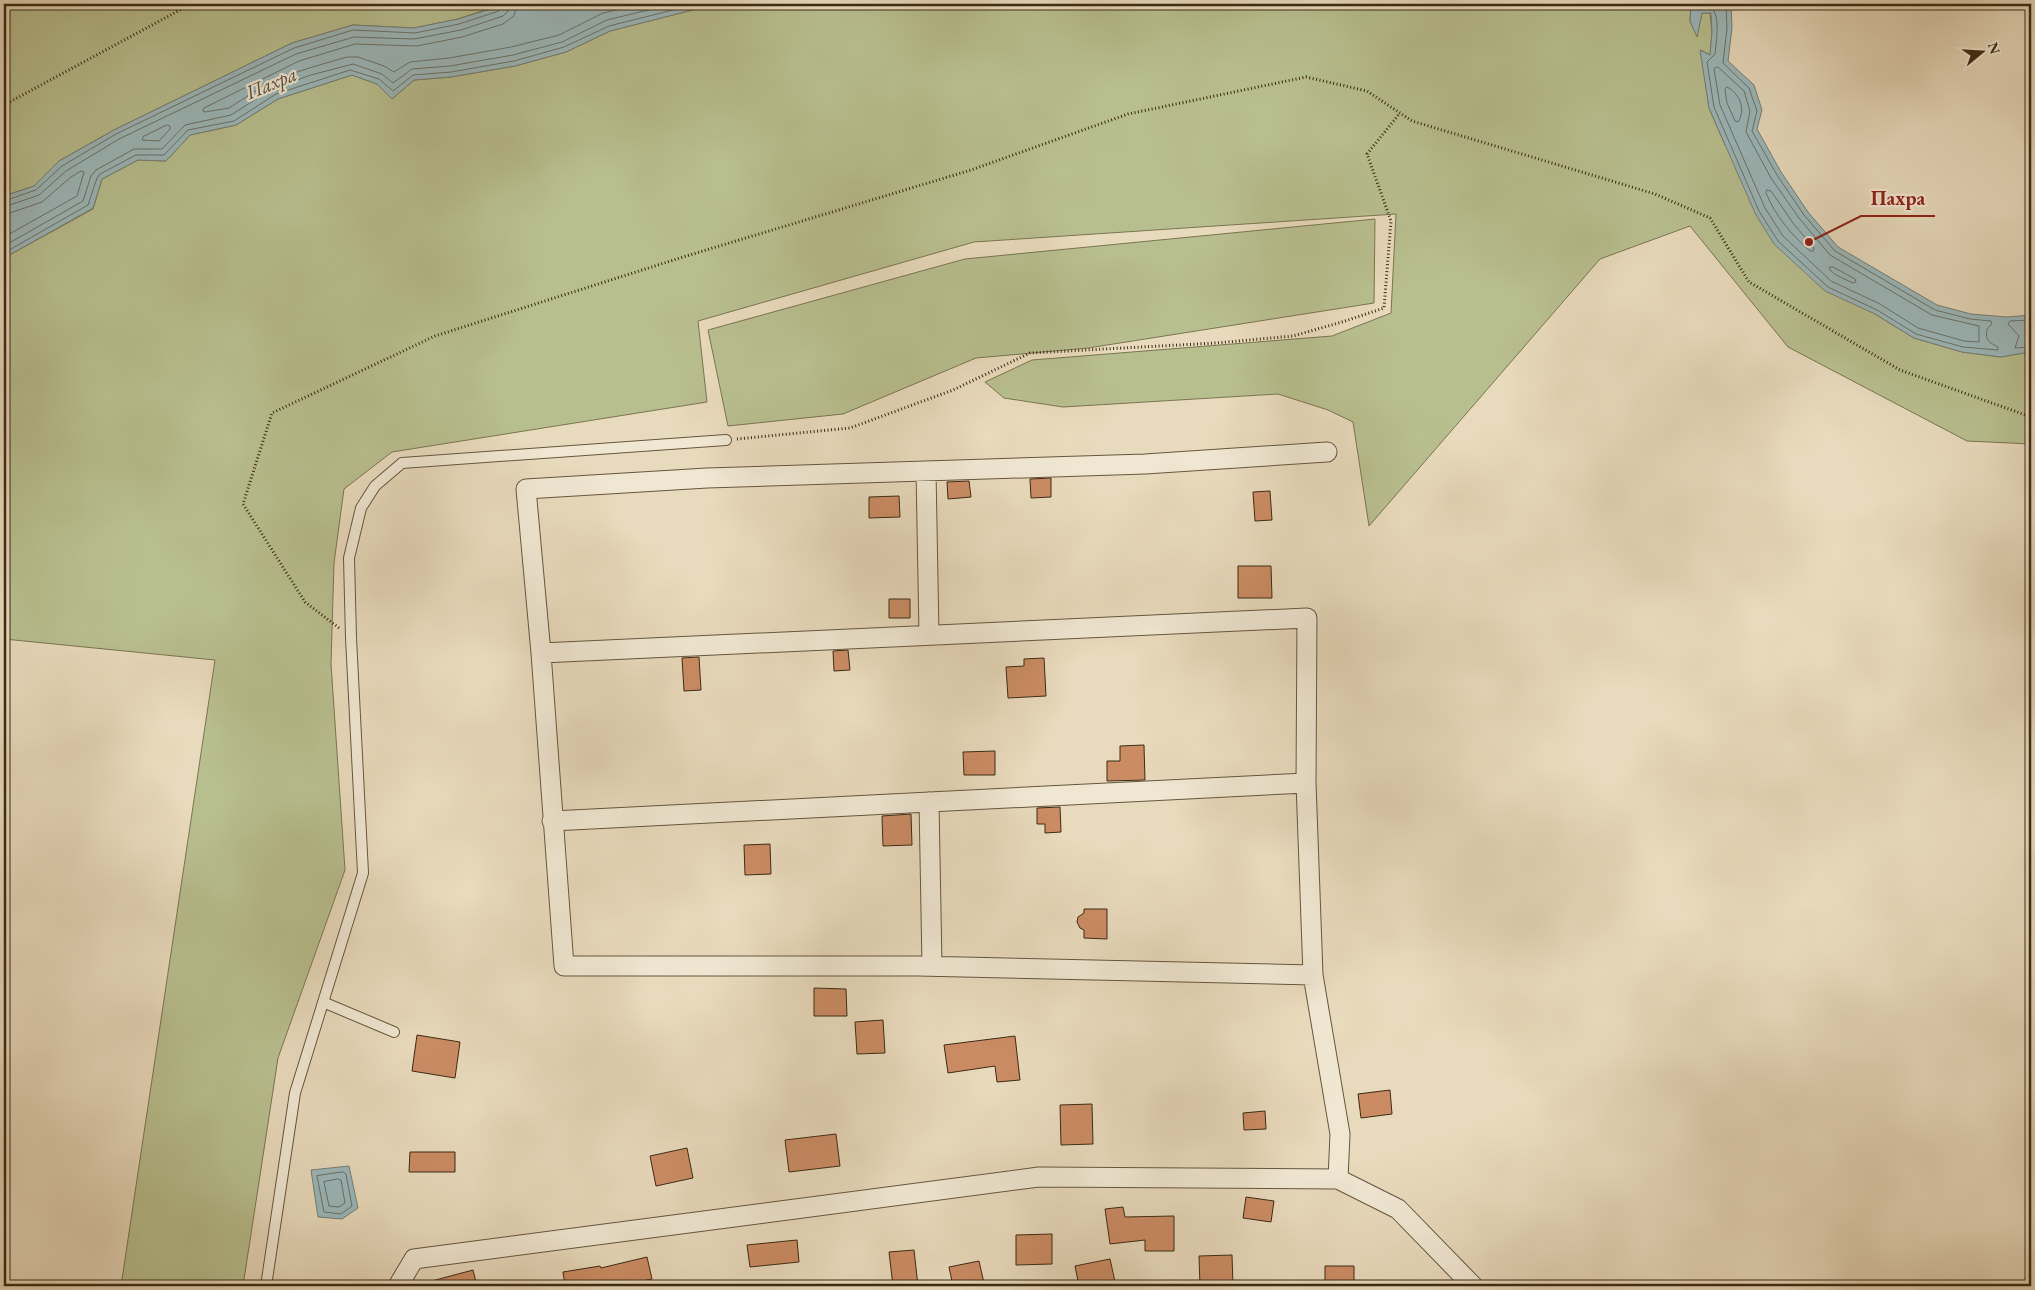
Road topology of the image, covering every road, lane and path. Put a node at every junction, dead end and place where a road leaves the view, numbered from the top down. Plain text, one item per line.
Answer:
1 (191, 4) edge
2 (4, 105) edge
3 (1400, 113) junction
4 (2031, 417) edge
5 (726, 440) joint
6 (1327, 452) dead end
7 (926, 471) junction
8 (929, 635) junction
9 (351, 638) junction
10 (541, 653) junction
11 (1306, 784) junction
12 (929, 802) junction
13 (552, 821) junction
14 (932, 966) junction
15 (1313, 975) junction
16 (323, 1002) junction
17 (394, 1032) dead end
18 (1338, 1179) junction
19 (266, 1286) edge
20 (398, 1286) edge
21 (1473, 1286) edge

1 - 2 path
3 - 4 path
3 - 5 path
3 - 9 path
5 - 9 lane
6 - 7 street
7 - 8 street
7 - 10 street
8 - 10 street
8 - 11 street
9 - 16 lane
10 - 13 street
11 - 12 street
11 - 15 street
12 - 13 street
12 - 14 street
13 - 14 street
14 - 15 street
15 - 18 street
16 - 17 lane
16 - 19 lane
18 - 20 street
18 - 21 street

